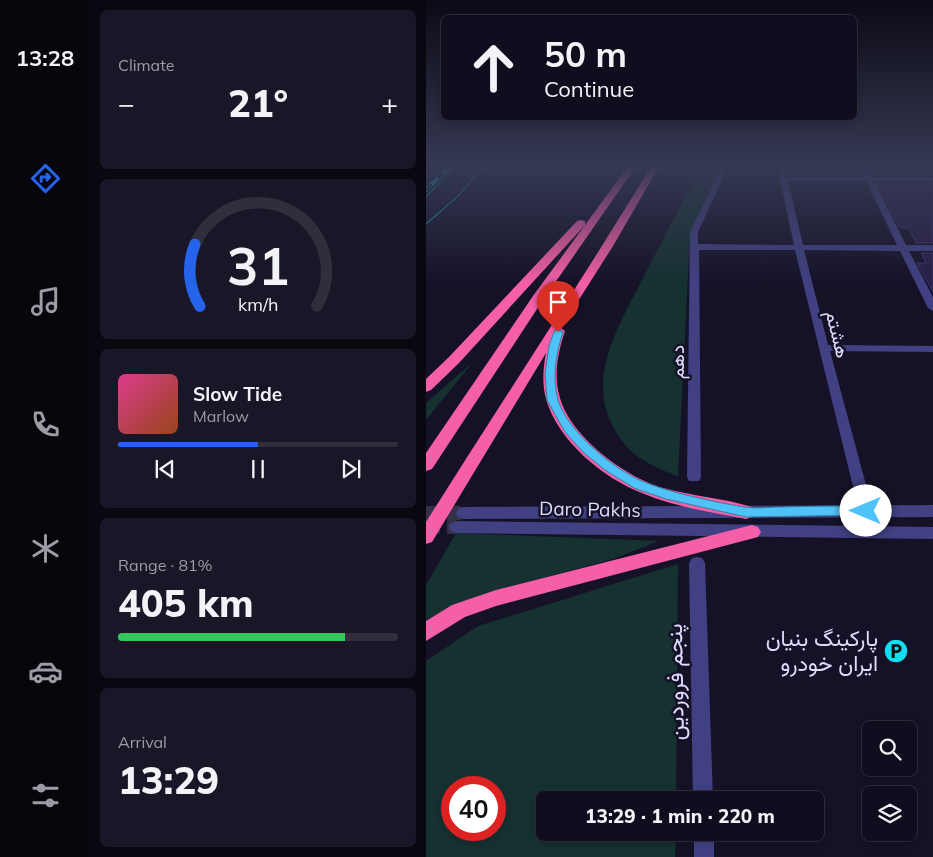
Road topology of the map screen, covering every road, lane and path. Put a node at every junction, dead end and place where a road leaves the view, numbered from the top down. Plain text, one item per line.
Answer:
1 (601, 205) edge
2 (603, 205) edge
3 (632, 205) edge
4 (706, 205) edge
5 (789, 205) edge
6 (882, 205) edge
7 (694, 247) junction
8 (800, 248) junction
9 (903, 248) junction
10 (933, 248) edge
11 (568, 305) junction
12 (933, 308) edge
13 (824, 348) junction
14 (933, 349) edge
15 (426, 386) edge
16 (426, 465) edge
17 (694, 477) dead end
18 (866, 511) junction
19 (933, 511) edge
20 (746, 512) junction
21 (463, 513) tunnel mouth
22 (456, 527) tunnel mouth
23 (752, 532) junction
24 (933, 533) edge
25 (426, 537) edge
26 (697, 563) dead end
27 (426, 632) edge
28 (703, 791) edge
29 (704, 841) edge
30 (704, 857) edge

1 - 15 highway
2 - 16 highway
3 - 11 highway
4 - 7 street, دهم
5 - 8 street, هشتم
6 - 9 street
7 - 8 street
7 - 17 street, دهم
8 - 9 street
8 - 13 street, هشتم
9 - 10 street
9 - 12 street
11 - 20 highway
11 - 25 highway
13 - 14 street
13 - 18 street, هشتم
18 - 19 street
18 - 20 street
20 - 21 street
22 - 23 street, Daro Pakhs
23 - 24 street, Daro Pakhs
23 - 27 highway
26 - 28 street, پنجم فروردین
29 - 30 street

